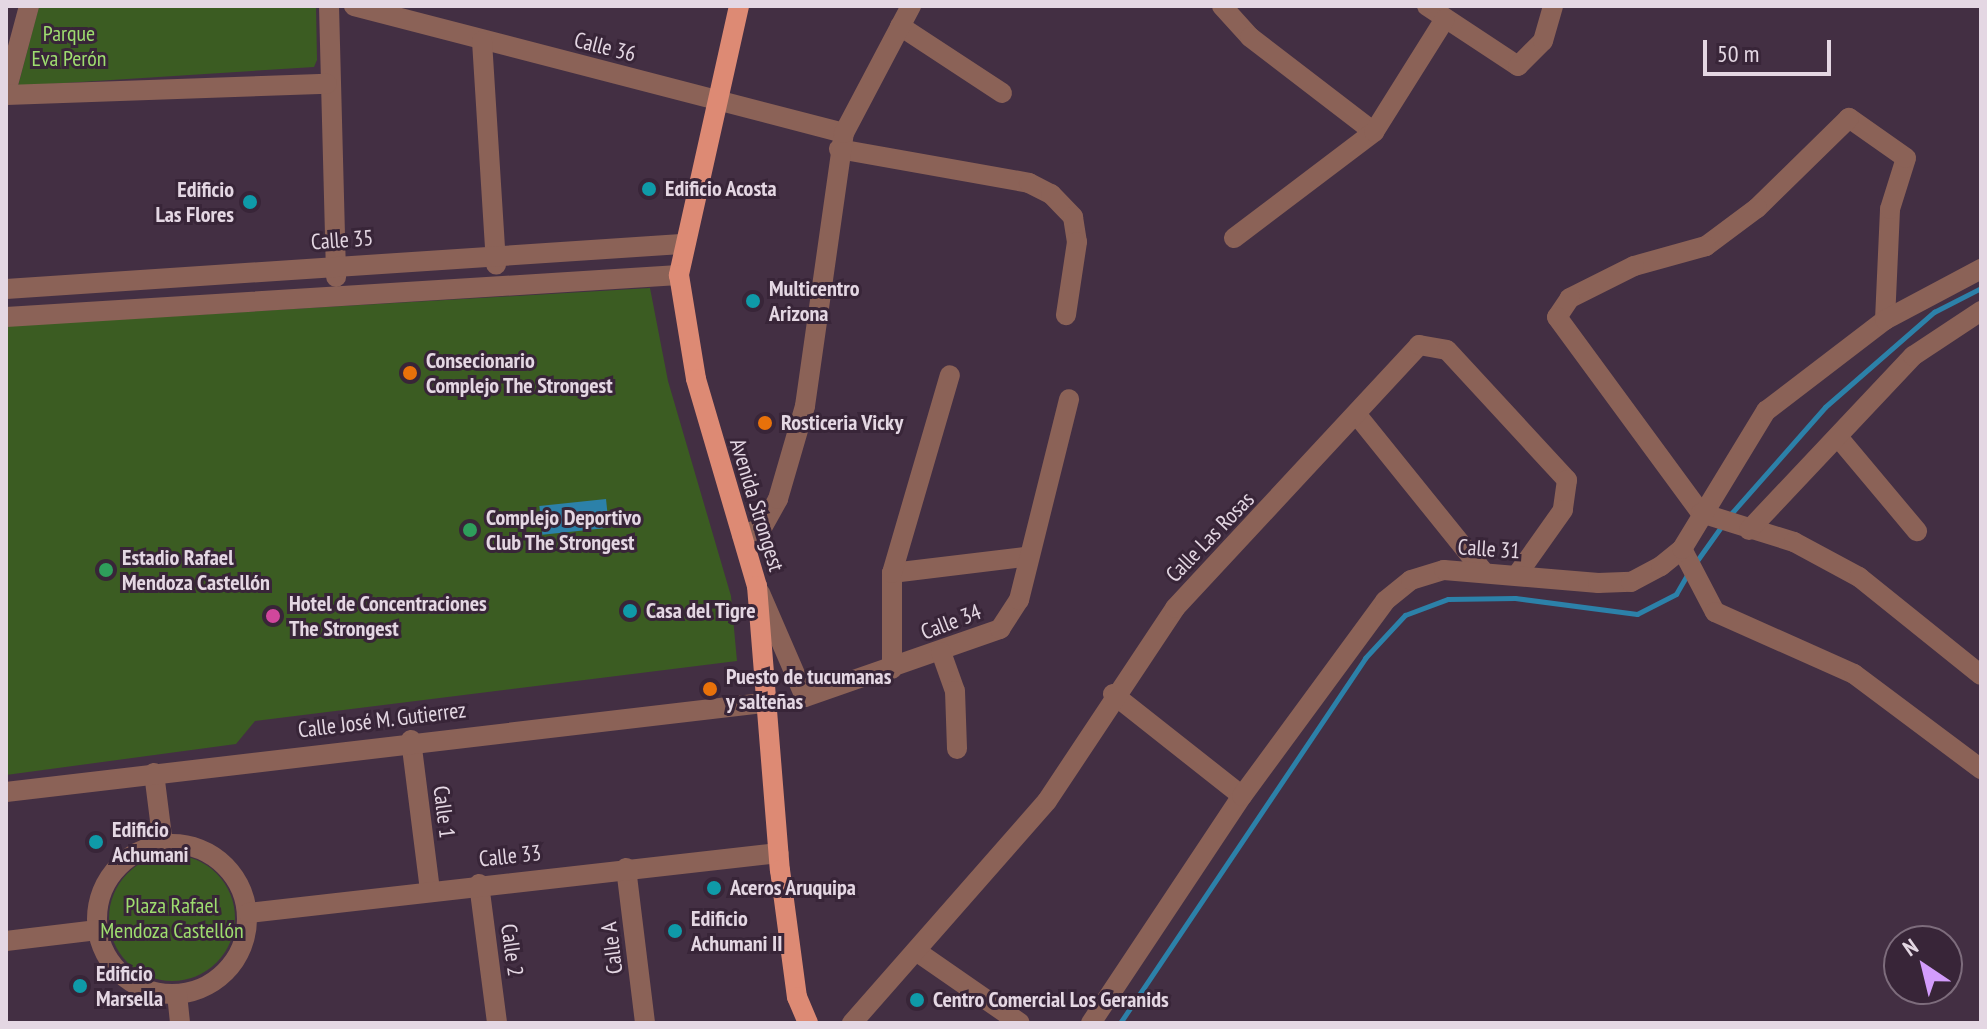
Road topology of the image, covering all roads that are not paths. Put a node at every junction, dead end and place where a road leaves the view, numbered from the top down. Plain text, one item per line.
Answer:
1 (29, 6) edge
2 (329, 6) edge
3 (354, 6) edge
4 (739, 6) edge
5 (911, 6) edge
6 (1222, 6) edge
7 (1427, 6) edge
8 (1553, 6) edge
9 (1445, 19) junction
10 (900, 26) junction
11 (482, 41) junction
12 (327, 84) junction
13 (1002, 93) dead end
14 (6, 94) edge
15 (715, 99) junction
16 (1374, 132) junction
17 (842, 141) junction
18 (1234, 238) dead end
19 (682, 244) junction
20 (496, 253) junction
21 (335, 264) junction
22 (1981, 269) edge
23 (206, 273) junction
24 (679, 275) junction
25 (114, 280) junction
26 (497, 282) junction
27 (6, 289) edge
28 (337, 293) junction
29 (208, 302) junction
30 (115, 308) junction
31 (1981, 311) edge
32 (1066, 315) dead end
33 (6, 317) edge
34 (1885, 320) junction
35 (950, 375) dead end
36 (1069, 399) dead end
37 (1357, 415) junction
38 (1838, 437) junction
39 (1705, 516) junction
40 (1743, 529) junction
41 (1917, 531) dead end
42 (742, 535) junction
43 (1025, 557) junction
44 (1689, 560) junction
45 (1482, 570) junction
46 (892, 573) junction
47 (1517, 575) junction
48 (757, 586) junction
49 (941, 652) junction
50 (892, 669) junction
51 (1981, 675) edge
52 (1113, 694) junction
53 (763, 703) junction
54 (411, 740) junction
55 (957, 749) dead end
56 (1981, 769) edge
57 (154, 773) junction
58 (6, 792) edge
59 (1242, 796) junction
60 (163, 844) junction
61 (779, 853) junction
62 (626, 868) junction
63 (479, 884) junction
64 (430, 890) junction
65 (248, 913) junction
66 (97, 930) junction
67 (6, 941) edge
68 (916, 951) junction
69 (177, 994) junction
70 (180, 1023) edge
71 (497, 1023) edge
72 (645, 1023) edge
73 (808, 1023) edge
74 (852, 1023) edge
75 (1020, 1023) edge
76 (1091, 1023) edge

1 - 14 street
2 - 12 street
3 - 11 street, Calle 36
4 - 15 main road, Avenida Strongest
5 - 10 street
6 - 16 street
7 - 9 street
8 - 9 street
9 - 16 street
10 - 13 street
10 - 17 street
11 - 15 street, Calle 36
11 - 20 street
12 - 14 street
12 - 21 street
15 - 17 street, Calle 36
15 - 19 main road, Avenida Strongest
16 - 18 street
17 - 32 street, Calle 36
17 - 42 street
19 - 20 street, Calle 35
19 - 24 main road, Avenida Strongest
20 - 21 street, Calle 35
20 - 26 street
21 - 23 street, Calle 35
21 - 28 street
22 - 34 street, Calle 31
23 - 25 street, Calle 35
23 - 29 street
24 - 26 street
24 - 42 main road, Avenida Strongest
25 - 27 street, Calle 35
25 - 30 street
26 - 28 street
28 - 29 street
29 - 30 street
30 - 33 street
31 - 38 street
34 - 39 street, Calle 31
34 - 39 street
35 - 46 street
36 - 43 street, Calle 34
37 - 45 street
37 - 47 street, Calle Las Rosas
37 - 52 street, Calle Las Rosas
38 - 40 street
38 - 41 street
39 - 40 street
39 - 44 street, Calle 31
40 - 51 street
42 - 48 main road, Avenida Strongest
43 - 46 street
43 - 49 street, Calle 34
44 - 47 street, Calle 31
44 - 56 street
45 - 47 street, Calle 31
45 - 59 street, Calle 31
46 - 50 street
48 - 50 street, Calle 34
48 - 53 main road, Avenida Strongest
49 - 50 street, Calle 34
49 - 55 street
52 - 59 street
52 - 68 street, Calle Las Rosas
53 - 54 street, Calle José M. Gutierrez
53 - 61 main road, Avenida Strongest
54 - 57 street, Calle José M. Gutierrez
54 - 64 street, Calle 1
57 - 58 street, Calle José M. Gutierrez
57 - 60 street
59 - 76 street, Calle 31
60 - 65 street
60 - 66 street
61 - 62 street, Calle 33
61 - 73 main road, Avenida Strongest
62 - 63 street, Calle 33
62 - 72 street, Calle A
63 - 64 street, Calle 33
63 - 71 street, Calle 2
64 - 65 street, Calle 33
65 - 69 street
66 - 67 street
66 - 69 street
68 - 74 street, Calle Las Rosas
68 - 75 street
69 - 70 street

